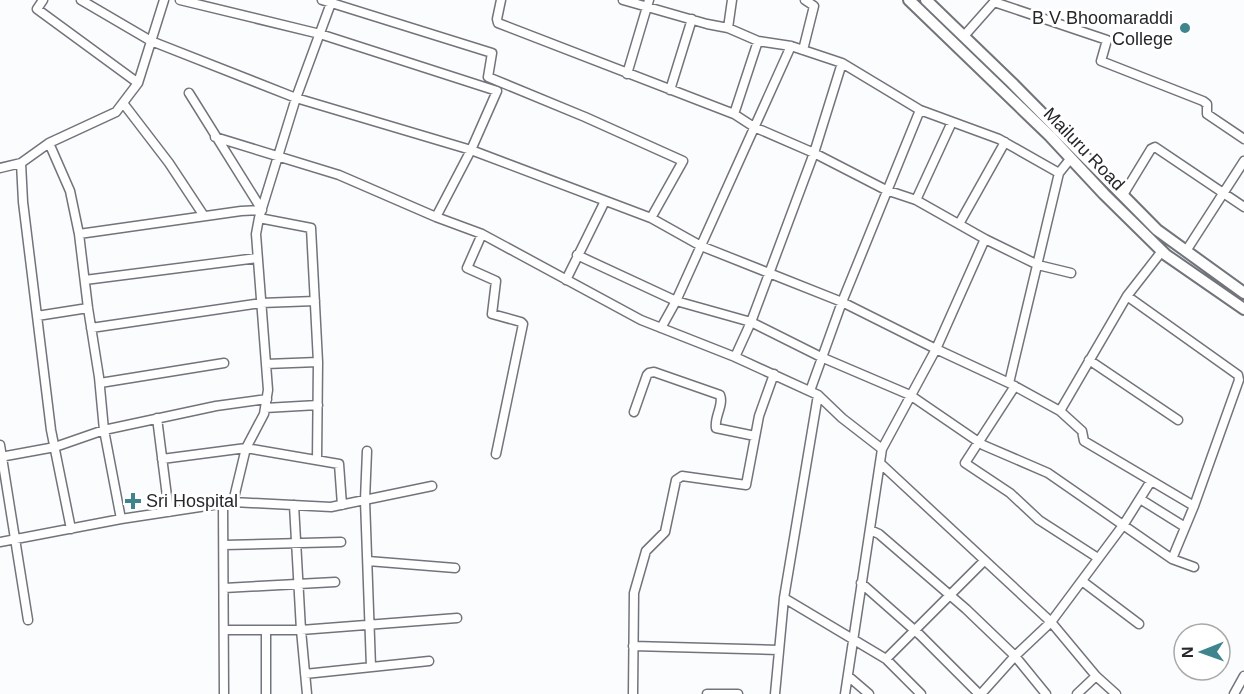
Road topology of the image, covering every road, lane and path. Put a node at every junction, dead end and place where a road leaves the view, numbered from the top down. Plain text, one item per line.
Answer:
1 (43, 0) edge
2 (81, 0) edge
3 (164, 0) edge
4 (180, 0) edge
5 (501, 0) edge
6 (623, 0) edge
7 (732, 0) edge
8 (805, 0) edge
9 (909, 0) edge
10 (926, 0) edge
11 (327, 1) edge
12 (90, 3) edge
13 (648, 3) edge
14 (692, 19) junction
15 (728, 28) junction
16 (320, 34) junction
17 (964, 36) junction
18 (151, 41) junction
19 (758, 41) junction
20 (791, 46) junction
21 (803, 50) junction
22 (842, 63) junction
23 (627, 74) junction
24 (138, 83) junction
25 (670, 90) junction
26 (189, 93) dead end
27 (296, 98) junction
28 (123, 103) junction
29 (920, 110) junction
30 (734, 114) junction
31 (952, 122) junction
32 (754, 127) junction
33 (215, 137) junction
34 (1244, 139) edge
35 (1005, 142) junction
36 (49, 143) junction
37 (471, 150) junction
38 (814, 153) junction
39 (279, 157) junction
40 (1071, 158) junction
41 (1244, 161) edge
42 (21, 163) junction
43 (0, 168) edge
44 (1059, 173) junction
45 (886, 190) junction
46 (1224, 192) junction
47 (1123, 195) junction
48 (916, 200) junction
49 (605, 201) junction
50 (1244, 207) edge
51 (260, 214) junction
52 (204, 216) junction
53 (436, 217) junction
54 (651, 218) junction
55 (959, 224) junction
56 (79, 234) junction
57 (482, 234) junction
58 (985, 239) junction
59 (701, 246) junction
60 (1162, 251) junction
61 (1186, 251) junction
62 (578, 255) junction
63 (257, 258) junction
64 (1038, 266) junction
65 (770, 273) junction
66 (1071, 273) dead end
67 (85, 280) junction
68 (566, 280) junction
69 (1244, 293) edge
70 (1127, 296) junction
71 (315, 301) junction
72 (676, 301) junction
73 (842, 302) junction
74 (261, 303) junction
75 (88, 308) junction
76 (1244, 309) edge
77 (37, 316) junction
78 (751, 322) junction
79 (91, 328) junction
80 (661, 328) junction
81 (936, 349) junction
82 (735, 357) junction
83 (821, 357) junction
84 (1089, 360) junction
85 (318, 362) junction
86 (224, 363) dead end
87 (266, 364) junction
88 (774, 374) junction
89 (100, 383) junction
90 (1012, 385) junction
91 (814, 393) junction
92 (910, 395) junction
93 (266, 403) junction
94 (318, 405) junction
95 (1060, 411) junction
96 (634, 412) dead end
97 (157, 418) junction
98 (1178, 420) dead end
99 (104, 430) junction
100 (755, 436) junction
101 (978, 442) junction
102 (0, 445) edge
103 (55, 447) junction
104 (246, 448) junction
105 (882, 449) junction
106 (368, 451) dead end
107 (496, 453) dead end
108 (1, 457) edge
109 (162, 459) junction
110 (317, 460) junction
111 (880, 463) junction
112 (1151, 481) junction
113 (432, 486) dead end
114 (1140, 499) junction
115 (365, 500) junction
116 (228, 503) junction
117 (294, 505) junction
118 (342, 505) junction
119 (1194, 506) junction
120 (169, 512) junction
121 (121, 519) junction
122 (1124, 524) junction
123 (1185, 527) junction
124 (71, 529) junction
125 (870, 530) junction
126 (16, 540) junction
127 (0, 542) edge
128 (341, 542) dead end
129 (296, 543) junction
130 (224, 545) junction
131 (1098, 558) junction
132 (1172, 558) junction
133 (368, 561) junction
134 (984, 561) junction
135 (1194, 567) dead end
136 (455, 568) dead end
137 (1082, 581) junction
138 (335, 582) dead end
139 (861, 583) junction
140 (298, 584) junction
141 (224, 588) junction
142 (949, 596) junction
143 (784, 597) junction
144 (457, 618) dead end
145 (28, 620) dead end
146 (1052, 622) junction
147 (1139, 624) dead end
148 (369, 625) junction
149 (224, 630) junction
150 (266, 630) junction
151 (301, 630) junction
152 (915, 631) junction
153 (854, 638) junction
154 (633, 646) junction
155 (779, 650) junction
156 (1015, 657) junction
157 (886, 659) junction
158 (429, 661) dead end
159 (371, 667) junction
160 (305, 674) junction
161 (848, 676) junction
162 (1096, 676) junction
163 (1244, 676) edge
164 (224, 694) edge
165 (266, 694) edge
166 (307, 694) edge
167 (633, 694) edge
168 (706, 694) edge
169 (738, 694) edge
170 (775, 694) edge
171 (845, 694) edge
172 (870, 694) edge
173 (921, 694) edge
174 (980, 694) edge
175 (1046, 694) edge
176 (1077, 694) edge
177 (1116, 694) edge
178 (1234, 694) edge

1 - 24 street
2 - 12 street
3 - 18 street
4 - 16 street
5 - 23 street
6 - 13 street
7 - 15 street
8 - 21 street
9 - 40 street, Mailuru Road
10 - 17 street
11 - 16 street
11 - 54 street
12 - 18 street
13 - 14 street
13 - 23 street
14 - 15 street
14 - 25 street
15 - 19 street
16 - 27 street
16 - 37 street
17 - 34 street
17 - 47 street
18 - 24 street
18 - 27 street
19 - 20 street
19 - 30 street
20 - 21 street
20 - 32 street
21 - 22 street
22 - 29 street
22 - 38 street
23 - 25 street
24 - 28 street
25 - 30 street
26 - 33 street
27 - 37 street
27 - 39 street
28 - 36 street
28 - 52 street
29 - 31 street
29 - 45 street
30 - 32 street
31 - 35 street
31 - 48 street
32 - 38 street
32 - 59 street
33 - 39 street
33 - 51 street
35 - 44 street
35 - 55 street
36 - 42 street
36 - 56 street
37 - 49 street
37 - 53 street
38 - 45 street
38 - 65 street
39 - 51 street
39 - 53 street
40 - 44 street
40 - 60 street, Mailuru Road
41 - 46 street
42 - 43 street
42 - 77 street
44 - 64 street
45 - 48 street
45 - 73 street
46 - 47 street
46 - 50 street
46 - 61 street
47 - 61 street
48 - 55 street
49 - 54 street
49 - 62 street
51 - 52 street
51 - 63 street
51 - 71 street
52 - 56 street
53 - 57 street
54 - 59 street
55 - 58 street
56 - 67 street
57 - 68 street
57 - 107 street
58 - 64 street
58 - 81 street
59 - 65 street
59 - 72 street
60 - 70 street
60 - 76 street, Mailuru Road
61 - 69 street
62 - 68 street
62 - 72 street
63 - 67 street
63 - 74 street
64 - 66 street
64 - 90 street
65 - 73 street
65 - 78 street
67 - 75 street
68 - 80 street
70 - 84 street
70 - 119 street
71 - 74 street
71 - 85 street
72 - 78 street
72 - 80 street
73 - 81 street
73 - 83 street
74 - 79 street
74 - 87 street
75 - 77 street
75 - 79 street
77 - 103 street
78 - 82 street
78 - 83 street
79 - 89 street
80 - 82 street
81 - 90 street
81 - 92 street
82 - 88 street
83 - 91 street
83 - 92 street
84 - 95 street
84 - 98 street
85 - 87 street
85 - 94 street
86 - 89 street
87 - 93 street
88 - 91 street
88 - 100 street
89 - 99 street
90 - 95 street
90 - 101 street
91 - 105 street
91 - 143 street
92 - 101 street
92 - 105 street
93 - 94 street
93 - 97 street
93 - 104 street
94 - 110 street
95 - 112 street
96 - 100 street
97 - 99 street
97 - 109 street
99 - 103 street
99 - 121 street
100 - 154 street
101 - 122 street
101 - 131 street
102 - 108 street
103 - 108 street
103 - 124 street
104 - 109 street
104 - 110 street
104 - 116 street
105 - 111 street
106 - 115 street
108 - 126 street
109 - 120 street
110 - 118 street
111 - 125 street
111 - 134 street
112 - 114 street
112 - 119 street
113 - 115 street
114 - 122 street
114 - 123 street
115 - 118 street
115 - 133 street
116 - 117 street
116 - 120 street
116 - 130 street
117 - 118 street
117 - 129 street
119 - 123 street
120 - 121 street
121 - 124 street
122 - 131 street
122 - 132 street
123 - 132 street
124 - 126 street
125 - 139 street
125 - 142 street
126 - 127 street
126 - 145 street
128 - 129 street
129 - 130 street
129 - 140 street
130 - 141 street
131 - 137 street
132 - 135 street
133 - 136 street
133 - 148 street
134 - 142 street
134 - 146 street
137 - 146 street
137 - 147 street
138 - 140 street
139 - 152 street
139 - 153 street
140 - 141 street
140 - 151 street
141 - 149 street
142 - 152 street
142 - 156 street
143 - 153 street
143 - 155 street
144 - 148 street
146 - 156 street
146 - 162 street
148 - 151 street
148 - 159 street
149 - 150 street
149 - 164 street
150 - 151 street
150 - 165 street
151 - 160 street
152 - 157 street
152 - 174 street
153 - 157 street
153 - 161 street
154 - 155 street
154 - 167 street
155 - 170 street
156 - 174 street
156 - 175 street
157 - 173 street
158 - 159 street
159 - 160 street
160 - 166 street
161 - 171 street
161 - 172 street
162 - 176 street
162 - 177 street
163 - 178 street
168 - 169 street

